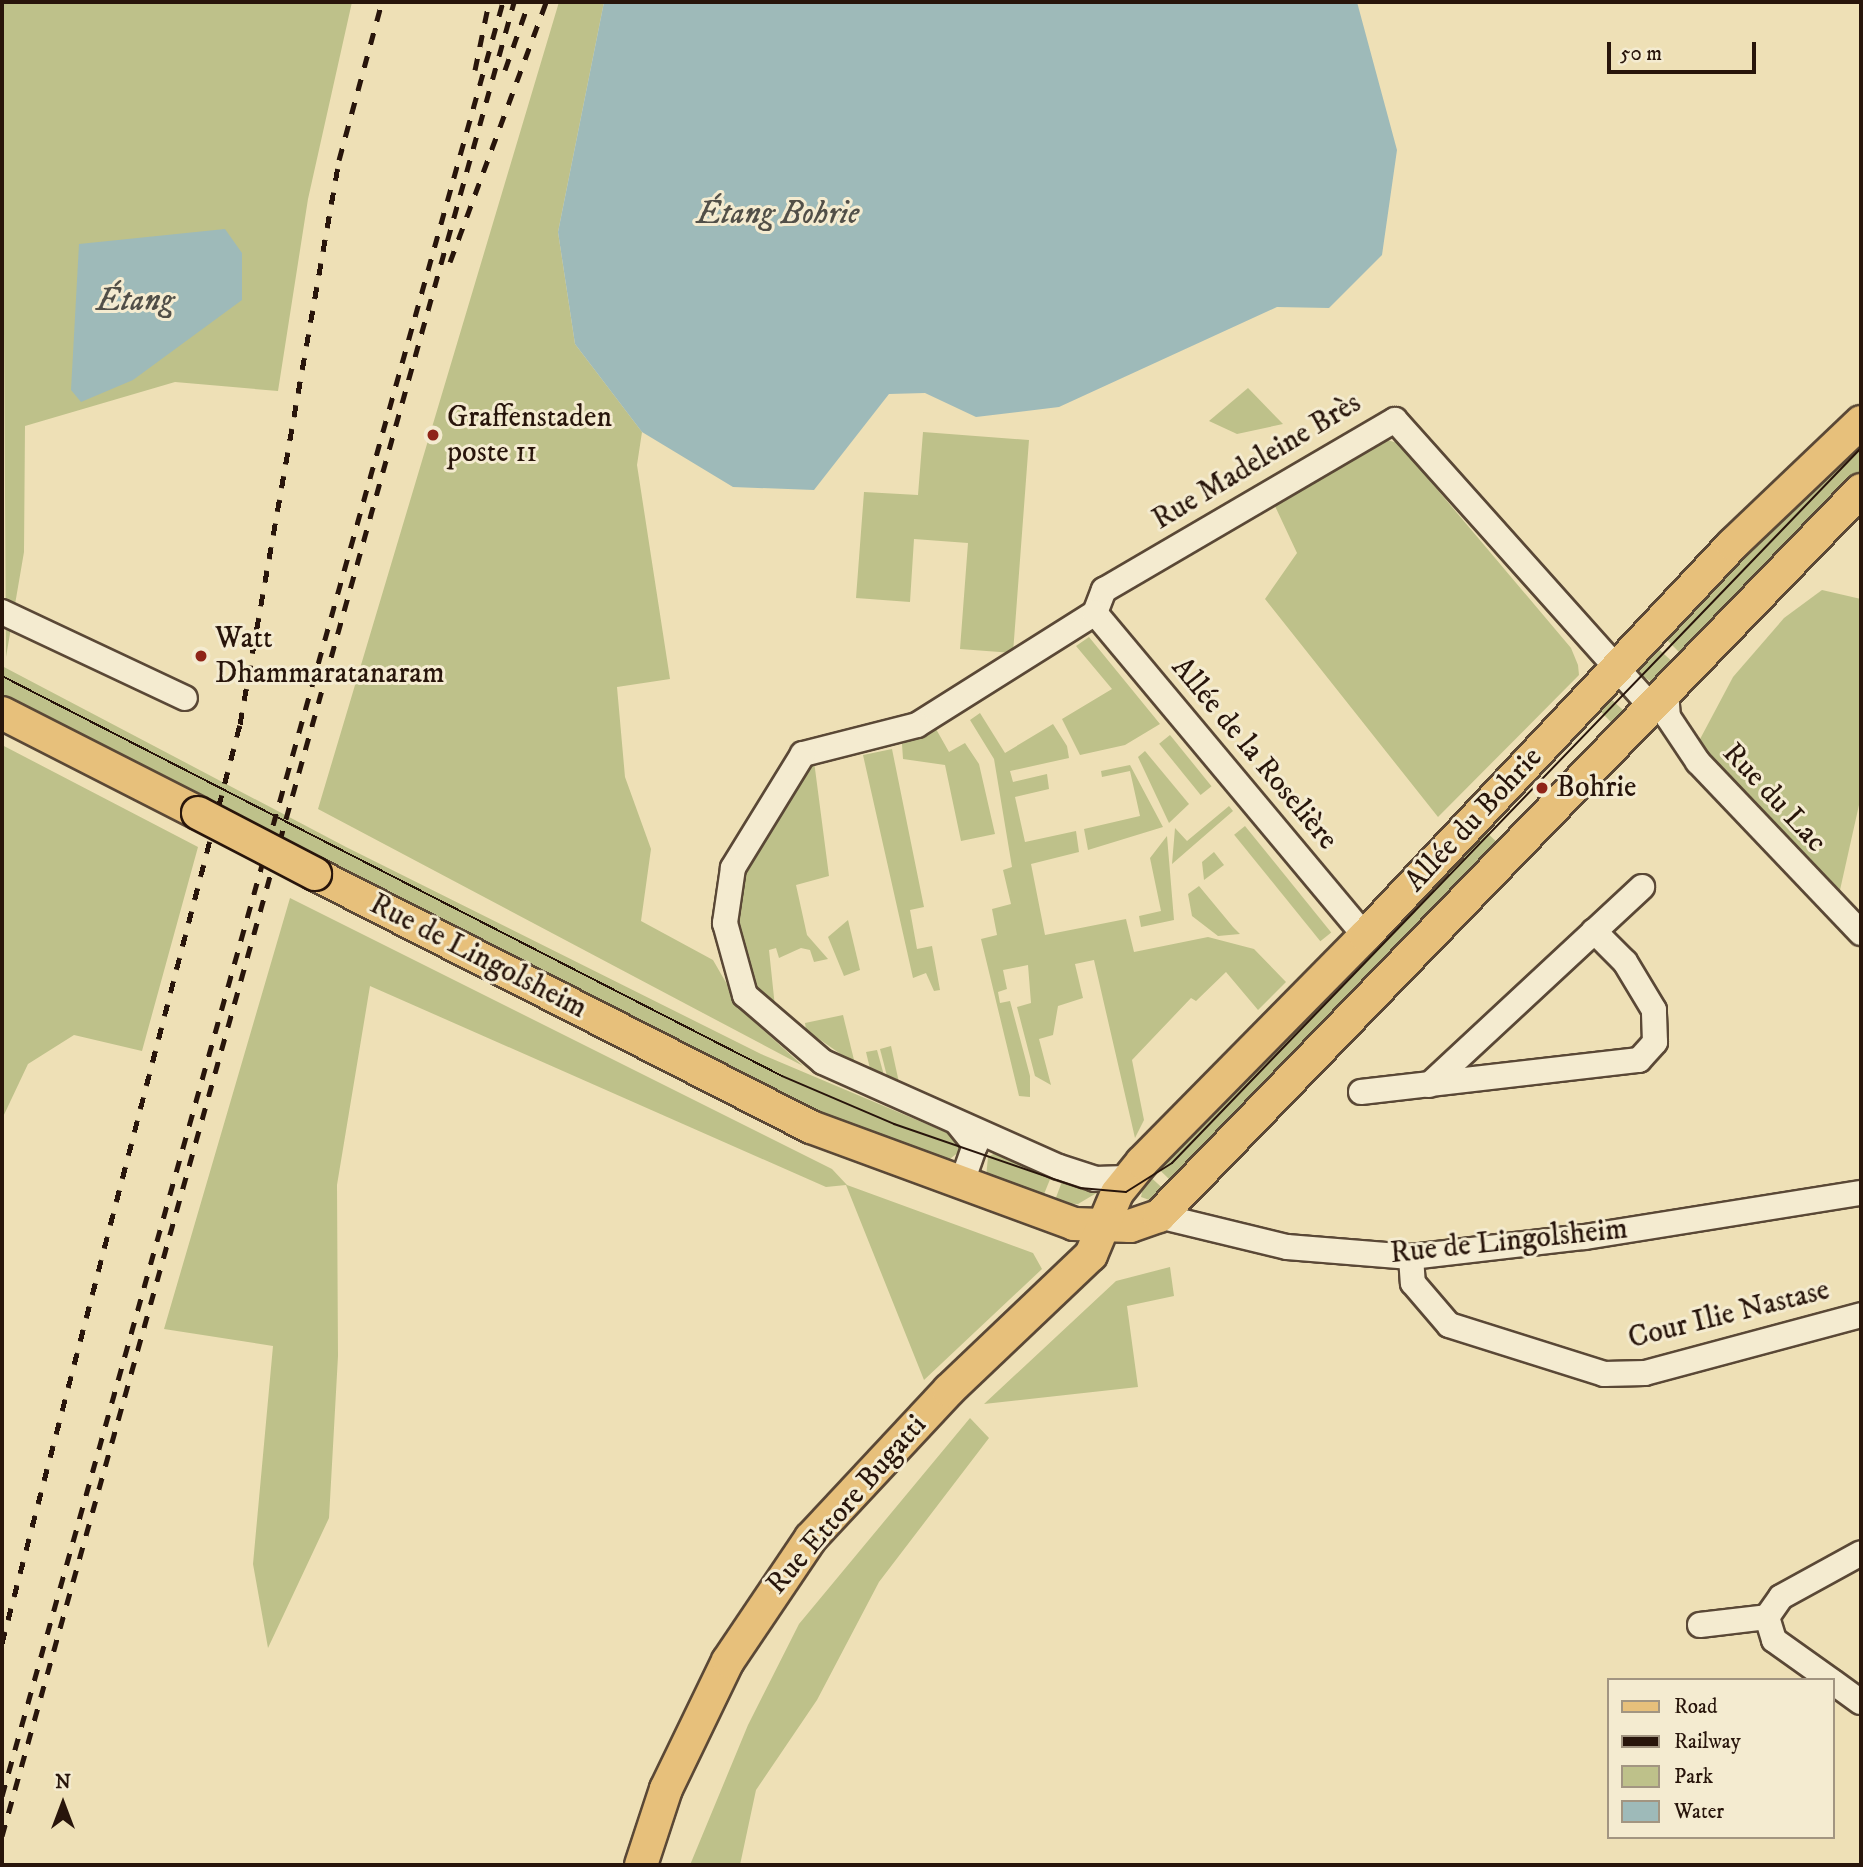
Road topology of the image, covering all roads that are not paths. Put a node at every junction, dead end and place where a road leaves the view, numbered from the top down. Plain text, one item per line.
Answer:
1 (1861, 422) edge
2 (1861, 490) edge
3 (2, 612) edge
4 (1095, 612) junction
5 (1614, 670) junction
6 (185, 698) dead end
7 (1659, 698) junction
8 (2, 713) edge
9 (1642, 887) dead end
10 (1594, 931) junction
11 (1861, 933) edge
12 (1365, 936) junction
13 (1429, 1085) junction
14 (1361, 1092) dead end
15 (958, 1124) junction
16 (1127, 1178) junction
17 (961, 1185) junction
18 (1861, 1193) edge
19 (1159, 1216) junction
20 (1105, 1229) junction
21 (1411, 1257) junction
22 (1861, 1315) edge
23 (1861, 1553) edge
24 (1767, 1617) junction
25 (1700, 1625) dead end
26 (1828, 1678) edge
27 (1835, 1683) edge
28 (1861, 1702) edge
29 (641, 1865) edge

1 - 5 main road, Allée du Bohrie
2 - 7 main road, Allée du Bohrie
3 - 6 street
4 - 5 street, Rue Madeleine Brès
4 - 12 street, Allée de la Roselière
4 - 15 street
5 - 7 street
5 - 12 main road, Allée du Bohrie
7 - 11 street, Rue du Lac
7 - 19 main road, Allée du Bohrie
8 - 17 main road, Rue de Lingolsheim, bridge
9 - 10 street
10 - 13 street
10 - 13 street
12 - 16 main road, Allée du Bohrie
13 - 14 street
15 - 16 street
15 - 17 street
16 - 20 main road, Allée du Bohrie
17 - 20 main road, Rue de Lingolsheim
18 - 21 street, Rue de Lingolsheim
19 - 20 main road
19 - 21 street, Rue de Lingolsheim
20 - 29 main road, Rue Ettore Bugatti
21 - 22 street, Cour Ilie Nastase
23 - 24 street
24 - 25 street
24 - 26 street
27 - 28 street

